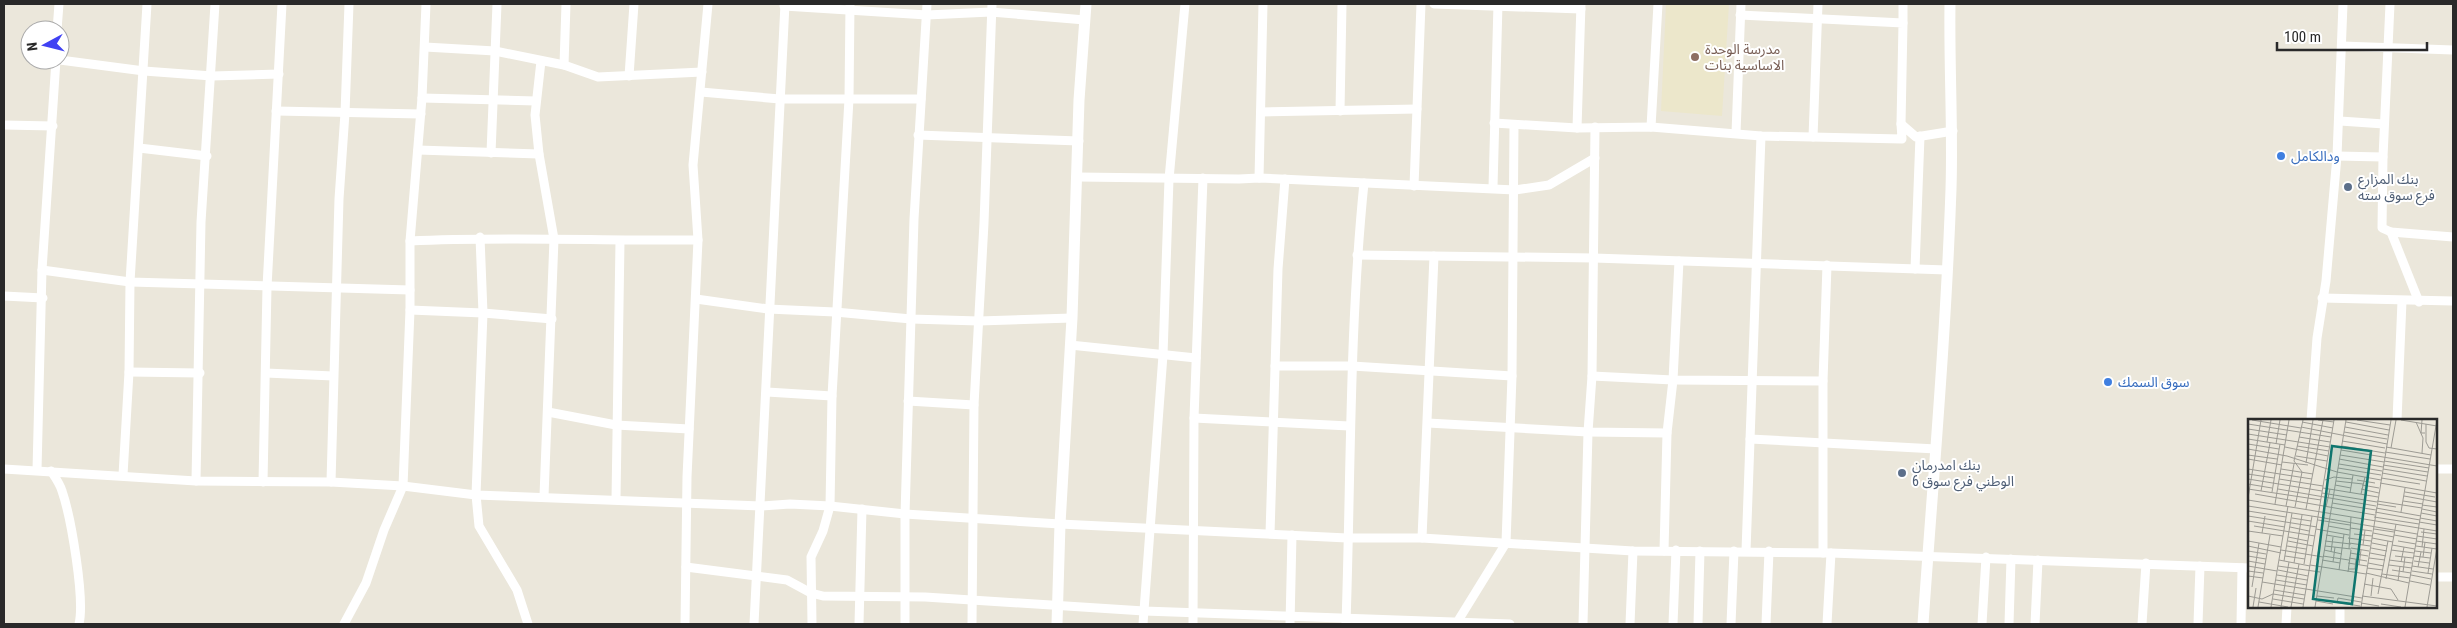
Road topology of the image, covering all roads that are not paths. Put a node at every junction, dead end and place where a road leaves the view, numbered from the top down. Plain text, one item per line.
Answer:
1 (59, 4) edge
2 (147, 4) edge
3 (214, 4) edge
4 (282, 4) edge
5 (349, 4) edge
6 (426, 4) edge
7 (497, 4) edge
8 (566, 4) edge
9 (634, 4) edge
10 (708, 4) edge
11 (928, 4) edge
12 (1086, 4) edge
13 (1185, 4) edge
14 (1263, 4) edge
15 (1342, 4) edge
16 (1421, 4) edge
17 (1434, 4) edge
18 (1658, 4) edge
19 (1741, 4) edge
20 (1818, 4) edge
21 (1904, 4) edge
22 (1950, 4) edge
23 (2343, 4) edge
24 (2390, 4) edge
25 (785, 5) edge
26 (850, 6) edge
27 (1498, 6) edge
28 (1581, 6) edge
29 (991, 8) edge
30 (928, 15) junction
31 (1740, 15) junction
32 (1817, 19) junction
33 (58, 20) edge
34 (1085, 20) junction
35 (1903, 23) junction
36 (425, 46) junction
37 (2342, 46) junction
38 (2389, 46) junction
39 (2453, 50) edge
40 (495, 51) junction
41 (541, 60) junction
42 (70, 61) edge
43 (564, 65) junction
44 (56, 70) edge
45 (144, 71) junction
46 (702, 72) junction
47 (279, 74) junction
48 (212, 76) junction
49 (629, 76) junction
50 (701, 92) junction
51 (422, 98) junction
52 (780, 98) junction
53 (848, 99) junction
54 (921, 99) junction
55 (494, 100) junction
56 (536, 101) junction
57 (1417, 108) junction
58 (276, 111) junction
59 (1340, 111) junction
60 (1261, 112) junction
61 (346, 113) junction
62 (421, 114) junction
63 (2340, 121) junction
64 (1494, 123) junction
65 (1900, 124) junction
66 (2384, 124) junction
67 (4, 125) edge
68 (1514, 125) junction
69 (53, 126) junction
70 (1595, 127) junction
71 (1651, 127) junction
72 (1577, 128) junction
73 (1953, 131) junction
74 (1736, 133) junction
75 (918, 135) junction
76 (1761, 136) junction
77 (1920, 136) junction
78 (1813, 137) junction
79 (988, 139) junction
80 (1079, 141) junction
81 (139, 148) junction
82 (418, 150) junction
83 (491, 153) junction
84 (539, 154) junction
85 (207, 156) junction
86 (2337, 156) junction
87 (2382, 157) junction
88 (1595, 158) junction
89 (1078, 177) junction
90 (1203, 178) junction
91 (1259, 178) junction
92 (1169, 179) junction
93 (1285, 179) junction
94 (1364, 183) junction
95 (1414, 186) junction
96 (1493, 187) junction
97 (1515, 190) junction
98 (2391, 232) junction
99 (480, 237) junction
100 (2453, 237) edge
101 (554, 239) junction
102 (698, 240) junction
103 (410, 241) junction
104 (620, 241) junction
105 (1357, 255) junction
106 (1434, 256) junction
107 (1513, 257) junction
108 (1594, 258) junction
109 (1679, 261) junction
110 (1758, 263) junction
111 (1827, 265) junction
112 (1915, 269) junction
113 (42, 270) junction
114 (1947, 270) junction
115 (130, 282) junction
116 (199, 285) junction
117 (267, 287) junction
118 (337, 289) junction
119 (410, 290) junction
120 (4, 296) edge
121 (43, 298) junction
122 (2322, 298) junction
123 (696, 299) junction
124 (2402, 301) junction
125 (2453, 301) edge
126 (2419, 302) junction
127 (768, 309) junction
128 (410, 310) junction
129 (836, 312) junction
130 (483, 313) junction
131 (911, 318) junction
132 (1072, 318) junction
133 (552, 320) junction
134 (979, 321) junction
135 (1070, 346) junction
136 (1163, 355) junction
137 (1196, 358) junction
138 (1275, 366) junction
139 (1352, 366) junction
140 (1430, 371) junction
141 (129, 372) junction
142 (200, 373) junction
143 (266, 373) junction
144 (333, 376) junction
145 (1512, 376) junction
146 (1592, 376) junction
147 (1673, 380) junction
148 (1752, 380) junction
149 (1823, 381) junction
150 (767, 392) junction
151 (832, 396) junction
152 (908, 401) junction
153 (974, 405) junction
154 (548, 412) junction
155 (1194, 418) junction
156 (2311, 419) edge
157 (2397, 419) edge
158 (1272, 421) junction
159 (1428, 423) junction
160 (616, 425) junction
161 (1349, 426) junction
162 (1510, 427) junction
163 (689, 429) junction
164 (1588, 432) junction
165 (1667, 433) junction
166 (1750, 439) junction
167 (1824, 443) junction
168 (1936, 449) junction
169 (4, 469) edge
170 (2437, 469) edge
171 (2453, 469) edge
172 (37, 470) junction
173 (51, 470) junction
174 (123, 476) junction
175 (196, 481) junction
176 (263, 482) junction
177 (331, 482) junction
178 (403, 486) junction
179 (476, 495) junction
180 (544, 496) junction
181 (616, 499) junction
182 (687, 502) junction
183 (761, 506) junction
184 (830, 506) junction
185 (862, 509) junction
186 (905, 514) junction
187 (971, 517) junction
188 (1060, 524) junction
189 (1152, 527) junction
190 (1193, 528) junction
191 (1270, 534) junction
192 (1292, 535) junction
193 (1348, 538) junction
194 (1422, 538) junction
195 (1506, 543) junction
196 (1584, 548) junction
197 (1676, 550) junction
198 (1633, 551) junction
199 (1664, 551) junction
200 (1700, 551) junction
201 (1734, 551) junction
202 (1746, 551) junction
203 (1768, 551) junction
204 (1827, 552) junction
205 (1928, 557) junction
206 (1986, 557) junction
207 (2011, 559) junction
208 (2038, 560) junction
209 (2146, 563) junction
210 (2200, 566) junction
211 (686, 567) junction
212 (2246, 568) edge
213 (756, 576) junction
214 (2437, 577) edge
215 (2453, 577) edge
216 (811, 593) junction
217 (861, 597) junction
218 (906, 597) junction
219 (972, 601) junction
220 (1058, 606) junction
221 (2286, 608) edge
222 (2340, 608) edge
223 (1144, 611) junction
224 (1194, 613) junction
225 (1290, 620) edge
226 (1346, 622) edge
227 (1456, 623) edge
228 (79, 624) edge
229 (344, 624) edge
230 (528, 624) edge
231 (685, 624) edge
232 (754, 624) edge
233 (812, 624) edge
234 (859, 624) edge
235 (904, 624) edge
236 (972, 624) edge
237 (1057, 624) edge
238 (1143, 624) edge
239 (1193, 624) edge
240 (1510, 624) edge
241 (1583, 624) edge
242 (1630, 624) edge
243 (1673, 624) edge
244 (1698, 624) edge
245 (1731, 624) edge
246 (1766, 624) edge
247 (1827, 624) edge
248 (1923, 624) edge
249 (1982, 624) edge
250 (2010, 624) edge
251 (2035, 624) edge
252 (2142, 624) edge
253 (2198, 624) edge
254 (2241, 624) edge
255 (2286, 624) edge
256 (2340, 624) edge

1 - 33 street
2 - 45 street
3 - 48 street
4 - 47 street
5 - 61 street
6 - 36 street
7 - 40 street
8 - 43 street
9 - 49 street
10 - 46 street
11 - 30 street
12 - 34 street
13 - 92 street
14 - 60 street
15 - 59 street
16 - 57 street
17 - 27 street
18 - 71 street
19 - 31 street
20 - 32 street
21 - 35 street
22 - 73 street
23 - 37 street
24 - 38 street
25 - 26 street
25 - 52 street
26 - 30 street
26 - 53 street
27 - 28 street
27 - 64 street
28 - 72 street
29 - 30 street
29 - 34 street
29 - 79 street
30 - 54 street
31 - 32 street
31 - 74 street
32 - 35 street
32 - 78 street
34 - 80 street
35 - 65 street
36 - 40 street
36 - 51 street
37 - 38 street
37 - 63 street
38 - 39 street
38 - 66 street
40 - 41 street
40 - 55 street
41 - 43 street
41 - 56 street
42 - 45 street
43 - 49 street
44 - 69 street
45 - 48 street
45 - 81 street
46 - 49 street
46 - 50 street
47 - 48 street
47 - 58 street
48 - 85 street
50 - 52 street
50 - 102 street
51 - 55 street
51 - 62 street
52 - 53 street
52 - 127 street
53 - 54 street
53 - 129 street
54 - 75 street
55 - 56 street
55 - 83 street
56 - 84 street
57 - 59 street
57 - 95 street
58 - 61 street
58 - 117 street
59 - 60 street
60 - 91 street
61 - 62 street
61 - 118 street
62 - 82 street
63 - 66 street
63 - 86 street
64 - 68 street
64 - 96 street
65 - 77 street
65 - 78 street
66 - 87 street
67 - 69 street
68 - 72 street
68 - 97 street
69 - 113 street
70 - 71 street
70 - 72 street
70 - 88 street
71 - 74 street
73 - 77 street
73 - 114 street
74 - 76 street
75 - 79 street
75 - 131 street
76 - 78 street
76 - 110 street
77 - 112 street
79 - 80 street
79 - 134 street
80 - 89 street
81 - 85 street
81 - 115 street
82 - 83 street
82 - 103 street
83 - 84 street
84 - 101 street
85 - 116 street
86 - 87 street
86 - 122 street
87 - 98 street
88 - 97 street
88 - 108 street
89 - 92 street
89 - 132 street
90 - 91 street
90 - 92 street
90 - 137 street
91 - 93 street
92 - 136 street
93 - 94 street
93 - 138 street
94 - 95 street
94 - 105 street
95 - 96 street
96 - 97 street
97 - 107 street
98 - 100 street
98 - 126 street
99 - 101 street
99 - 103 street
99 - 130 street
101 - 104 street
101 - 133 street
102 - 104 street
102 - 123 street
103 - 119 street
104 - 160 street
105 - 106 street
105 - 139 street
106 - 107 street
106 - 140 street
107 - 108 street
107 - 145 street
108 - 109 street
108 - 146 street
109 - 110 street
109 - 147 street
110 - 111 street
110 - 148 street
111 - 112 street
111 - 149 street
112 - 114 street
113 - 115 street
113 - 121 street
114 - 168 street
115 - 116 street
115 - 141 street
116 - 117 street
116 - 142 street
117 - 118 street
117 - 143 street
118 - 119 street
118 - 144 street
119 - 128 street
120 - 121 street
121 - 172 street
122 - 124 street
122 - 156 street
123 - 127 street
123 - 163 street
124 - 126 street
124 - 157 street
125 - 126 street
127 - 129 street
127 - 150 street
128 - 130 street
128 - 178 street
129 - 131 street
129 - 151 street
130 - 133 street
130 - 179 street
131 - 134 street
131 - 152 street
132 - 134 street
132 - 135 street
133 - 154 street
134 - 153 street
135 - 136 street
135 - 188 street
136 - 137 street
136 - 189 street
137 - 155 street
138 - 139 street
138 - 158 street
139 - 140 street
139 - 161 street
140 - 145 street
140 - 159 street
141 - 142 street
141 - 174 street
142 - 175 street
143 - 144 street
143 - 176 street
144 - 177 street
145 - 162 street
146 - 147 street
146 - 164 street
147 - 148 street
147 - 165 street
148 - 149 street
148 - 166 street
149 - 167 street
150 - 151 street
150 - 183 street
151 - 184 street
152 - 153 street
152 - 186 street
153 - 187 street
154 - 160 street
154 - 180 street
155 - 158 street
155 - 190 street
158 - 161 street
158 - 191 street
159 - 162 street
159 - 194 street
160 - 163 street
160 - 181 street
161 - 193 street
162 - 164 street
162 - 195 street
163 - 182 street
164 - 165 street
164 - 196 street
165 - 199 street
166 - 167 street
166 - 202 street
167 - 168 street
167 - 204 street
168 - 205 street
169 - 172 street
170 - 171 street
172 - 173 street
173 - 174 street
173 - 228 street
174 - 175 street
175 - 176 street
176 - 177 street
177 - 178 street
178 - 179 street
178 - 229 street
179 - 180 street
179 - 230 street
180 - 181 street
181 - 182 street
182 - 183 street
182 - 211 street
183 - 184 street
183 - 213 street
184 - 185 street
184 - 216 street
185 - 186 street
185 - 217 street
186 - 187 street
186 - 218 street
187 - 188 street
187 - 219 street
188 - 189 street
188 - 220 street
189 - 190 street
189 - 223 street
190 - 191 street
190 - 224 street
191 - 192 street
192 - 193 street
192 - 225 street
193 - 194 street
193 - 226 street
194 - 195 street
195 - 196 street
195 - 227 street
196 - 198 street
196 - 241 street
197 - 199 street
197 - 200 street
197 - 243 street
198 - 199 street
198 - 242 street
200 - 201 street
200 - 244 street
201 - 202 street
201 - 245 street
202 - 203 street
203 - 204 street
203 - 246 street
204 - 205 street
204 - 247 street
205 - 206 street
205 - 248 street
206 - 207 street
206 - 249 street
207 - 208 street
207 - 250 street
208 - 209 street
208 - 251 street
209 - 210 street
209 - 252 street
210 - 212 street
210 - 253 street
211 - 213 street
211 - 231 street
212 - 254 street
213 - 216 street
213 - 232 street
214 - 215 street
216 - 217 street
216 - 233 street
217 - 218 street
217 - 234 street
218 - 219 street
218 - 235 street
219 - 220 street
219 - 236 street
220 - 223 street
220 - 237 street
221 - 255 street
222 - 256 street
223 - 224 street
223 - 238 street
224 - 225 street
224 - 239 street
225 - 226 street
226 - 227 street
227 - 240 street

